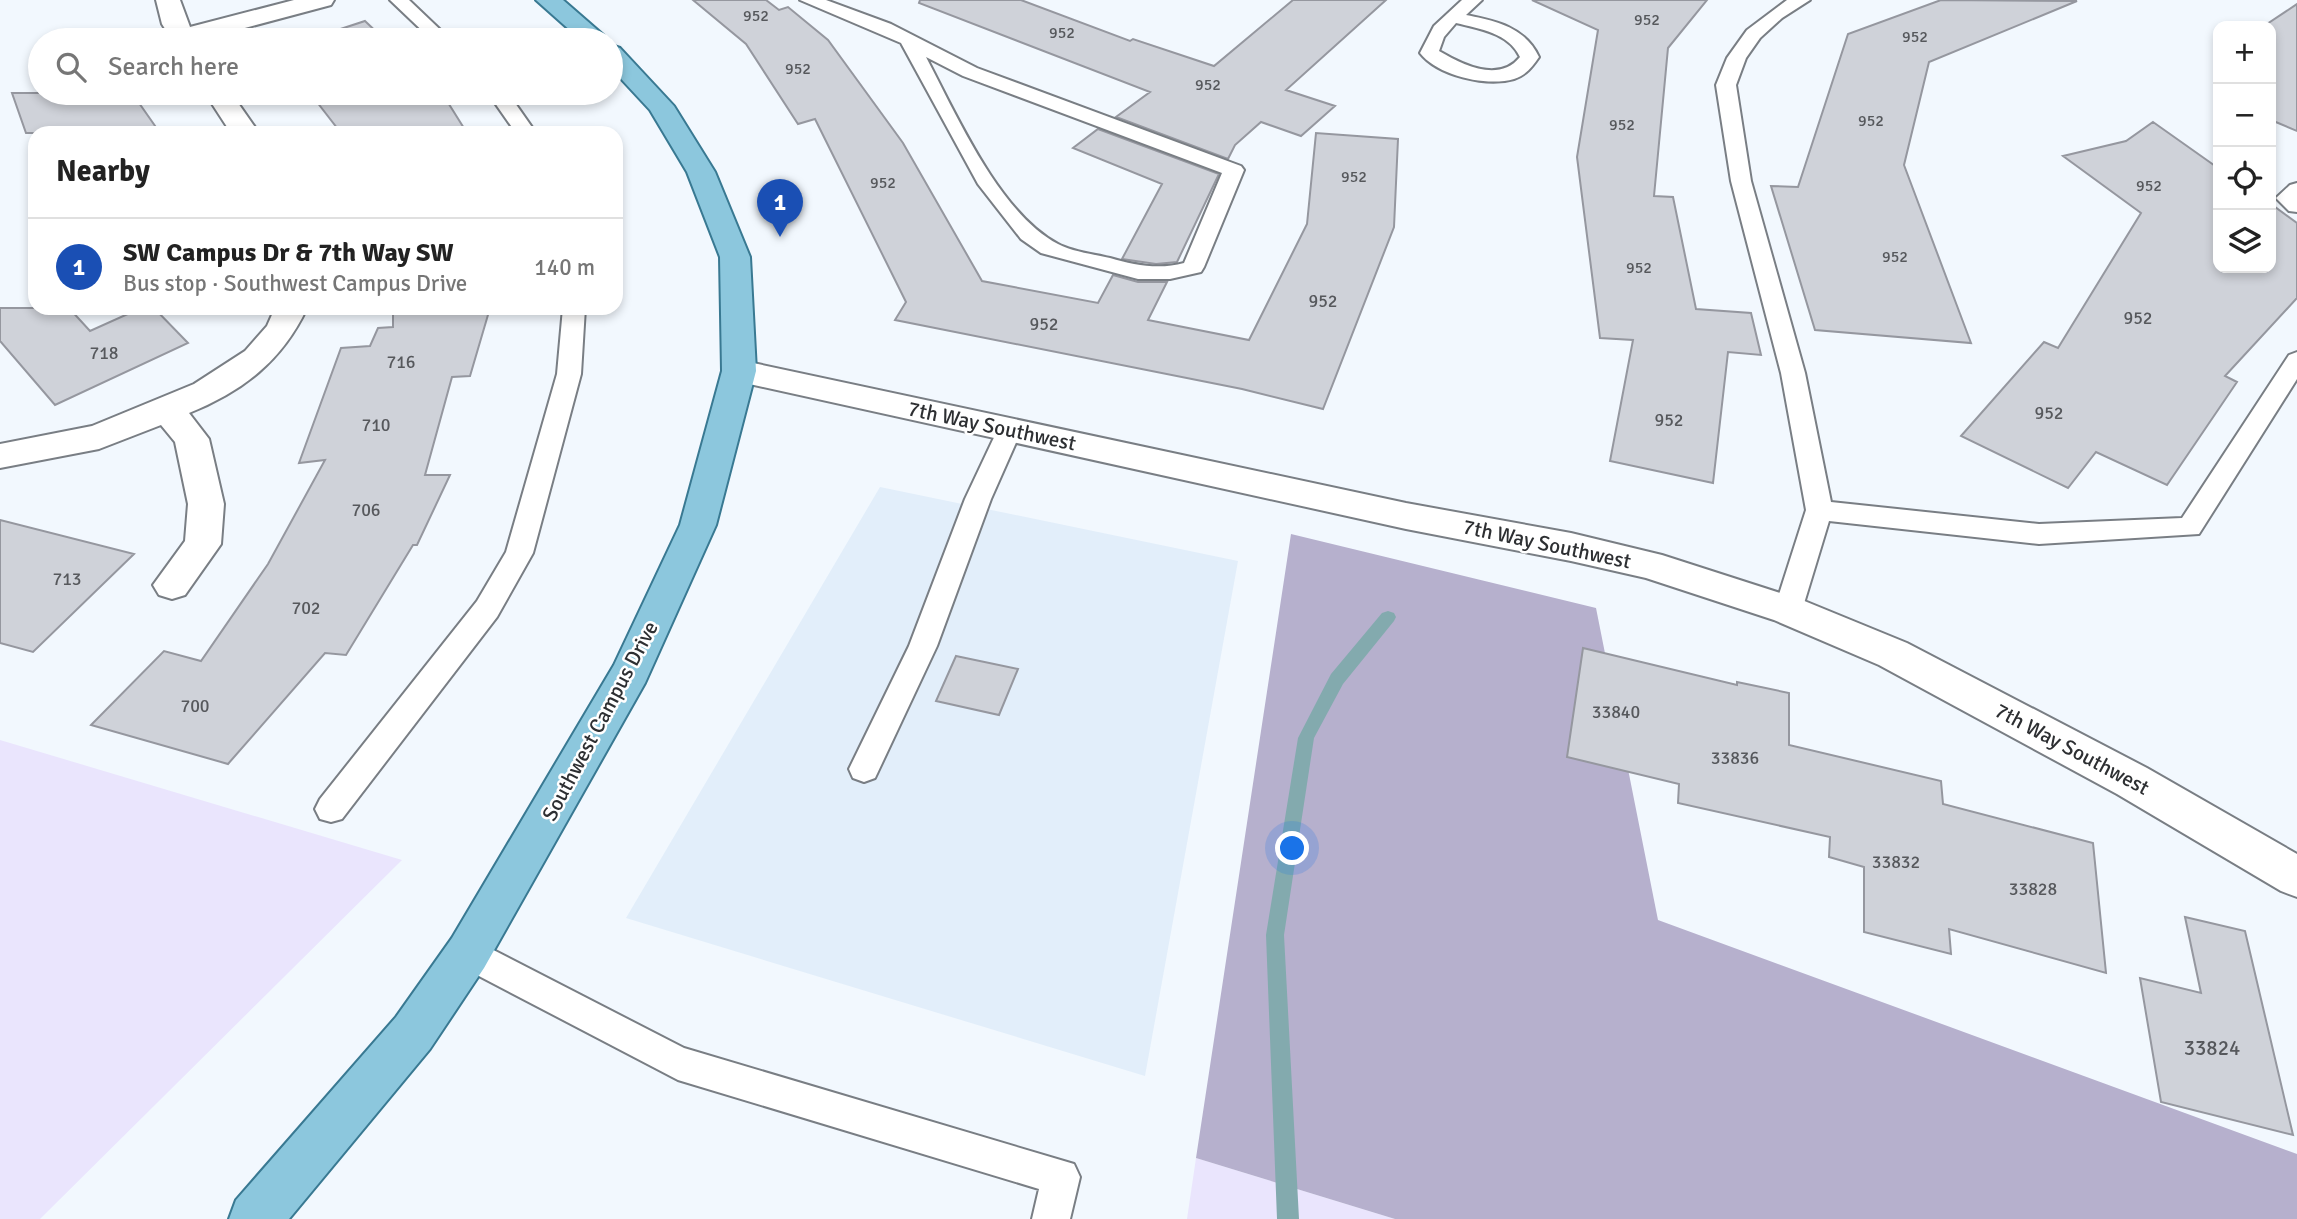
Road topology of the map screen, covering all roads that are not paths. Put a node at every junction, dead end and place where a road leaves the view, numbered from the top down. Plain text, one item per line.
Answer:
1 (168, 0) edge
2 (322, 0) edge
3 (399, 0) edge
4 (548, 0) edge
5 (809, 0) edge
6 (1473, 0) edge
7 (1801, 0) edge
8 (1453, 17) junction
9 (177, 28) edge
10 (223, 28) edge
11 (429, 28) edge
12 (582, 28) edge
13 (907, 38) junction
14 (623, 66) edge
15 (226, 105) edge
16 (506, 105) edge
17 (240, 126) edge
18 (521, 126) edge
19 (2297, 189) edge
20 (2297, 206) edge
21 (288, 315) edge
22 (574, 315) edge
23 (2297, 360) edge
24 (739, 371) junction
25 (167, 409) junction
26 (1010, 429) junction
27 (0, 456) edge
28 (1819, 510) junction
29 (172, 585) dead end
30 (1788, 610) junction
31 (864, 769) dead end
32 (331, 809) dead end
33 (2297, 877) edge
34 (468, 953) junction
35 (255, 1219) edge
36 (1051, 1219) edge

1 - 9 street
2 - 10 street
3 - 11 lane
4 - 12 main road
5 - 13 lane
6 - 8 lane
7 - 28 lane
8 - 8 lane
13 - 13 lane
14 - 24 main road, Southwest Campus Drive
15 - 17 street
16 - 18 lane
19 - 20 lane
21 - 25 street
22 - 32 lane
23 - 28 lane
24 - 26 street, 7th Way Southwest
24 - 34 main road, Southwest Campus Drive
25 - 27 street
25 - 29 street
26 - 30 street, 7th Way Southwest
26 - 31 lane
28 - 30 lane
30 - 33 street, 7th Way Southwest
34 - 35 main road, Southwest Campus Drive
34 - 36 lane

